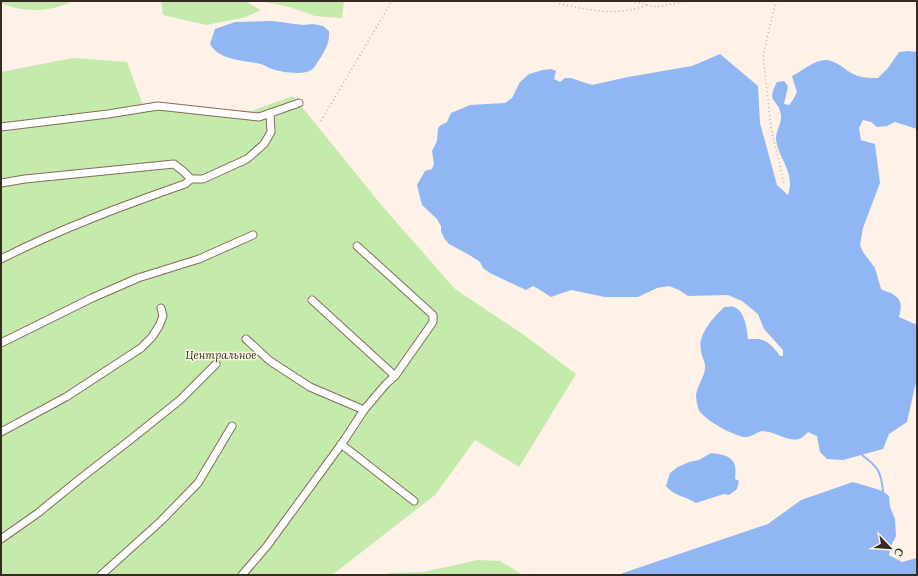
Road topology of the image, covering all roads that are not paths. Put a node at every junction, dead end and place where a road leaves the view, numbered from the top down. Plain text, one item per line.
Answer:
1 (299, 103) dead end
2 (270, 113) junction
3 (1, 127) edge
4 (191, 180) junction
5 (1, 183) edge
6 (253, 236) dead end
7 (357, 246) dead end
8 (1, 259) edge
9 (312, 300) dead end
10 (162, 308) dead end
11 (246, 339) dead end
12 (1, 343) edge
13 (216, 364) dead end
14 (395, 376) junction
15 (364, 410) junction
16 (232, 426) dead end
17 (1, 432) edge
18 (341, 444) junction
19 (414, 501) dead end
20 (1, 539) edge
21 (101, 575) edge
22 (242, 575) edge

1 - 2 street
2 - 3 street
2 - 4 street
4 - 5 street
4 - 8 street
6 - 12 street
7 - 14 street
9 - 14 street
10 - 17 street
11 - 15 street
13 - 20 street
14 - 15 street
15 - 18 street
16 - 21 street
18 - 19 street
18 - 22 street

